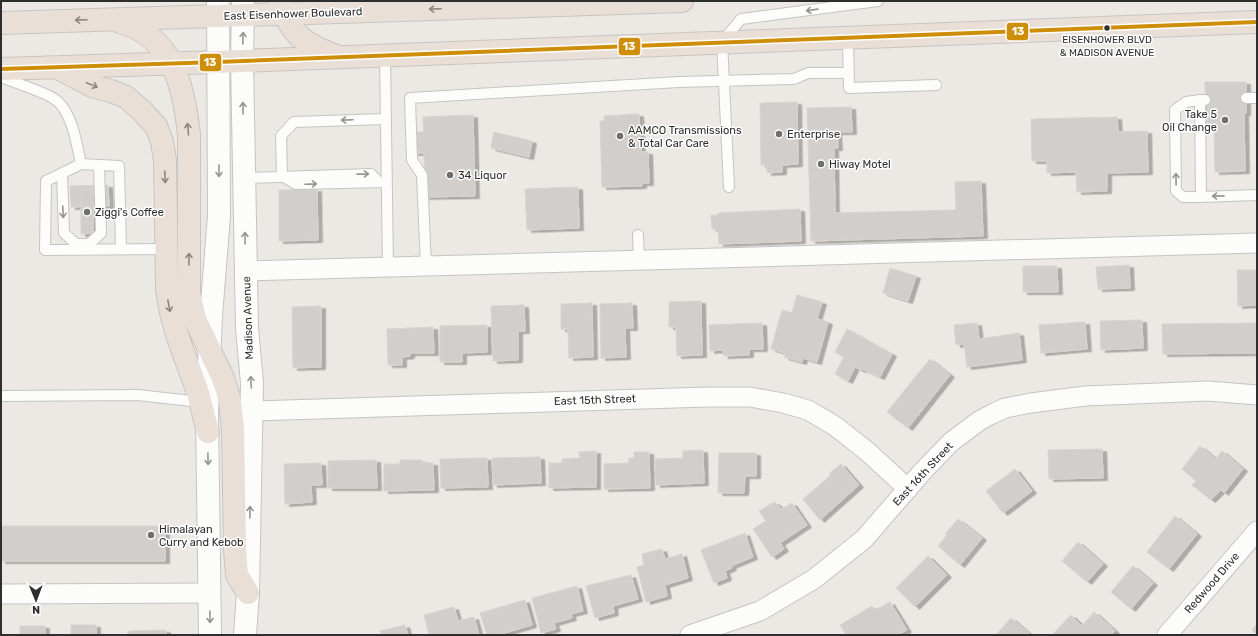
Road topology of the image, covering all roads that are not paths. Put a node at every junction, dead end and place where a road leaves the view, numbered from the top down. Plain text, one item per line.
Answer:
1 (173, 1) edge
2 (673, 1) edge
3 (682, 1) edge
4 (878, 1) edge
5 (389, 6) edge
6 (282, 7) edge
7 (243, 8) edge
8 (218, 9) edge
9 (143, 19) junction
10 (111, 20) junction
11 (1257, 22) edge
12 (1, 23) edge
13 (848, 38) junction
14 (722, 42) junction
15 (385, 56) junction
16 (340, 57) junction
17 (242, 61) junction
18 (218, 62) junction
19 (172, 64) junction
20 (57, 67) junction
21 (1, 69) edge
22 (848, 72) junction
23 (1, 77) edge
24 (724, 81) junction
25 (936, 85) dead end
26 (1246, 98) dead end
27 (1257, 98) edge
28 (386, 119) junction
29 (82, 164) junction
30 (99, 165) junction
31 (62, 173) junction
32 (282, 176) junction
33 (244, 178) junction
34 (383, 182) junction
35 (729, 187) dead end
36 (1257, 195) edge
37 (1201, 197) junction
38 (638, 235) dead end
39 (1257, 243) edge
40 (121, 249) junction
41 (166, 249) junction
42 (639, 260) junction
43 (426, 266) junction
44 (388, 267) junction
45 (246, 271) junction
46 (209, 350) junction
47 (1257, 395) edge
48 (1, 396) edge
49 (200, 402) junction
50 (252, 412) junction
51 (208, 432) junction
52 (908, 489) junction
53 (1257, 531) edge
54 (209, 593) junction
55 (248, 593) junction
56 (1, 594) edge
57 (210, 635) edge
58 (245, 635) edge
59 (690, 635) edge
60 (1167, 635) edge

1 - 9 highway
2 - 3 highway, East Eisenhower Boulevard
2 -> 5 highway, East Eisenhower Boulevard
4 -> 14 lane
5 - 6 highway, East Eisenhower Boulevard
6 - 7 highway, East Eisenhower Boulevard
6 - 16 highway
7 - 8 highway, East Eisenhower Boulevard
17 -> 7 main road, Madison Avenue
8 - 9 highway, East Eisenhower Boulevard
8 - 18 main road
9 - 10 highway, East Eisenhower Boulevard
10 -> 12 highway, East Eisenhower Boulevard
10 - 19 highway
11 - 13 highway
13 - 14 highway
13 - 22 lane
14 - 15 highway
14 - 24 lane
15 - 16 highway
15 - 28 lane
16 - 17 highway
17 - 18 highway
33 -> 17 main road, Madison Avenue
18 - 19 highway
18 -> 46 main road
19 - 20 highway
46 -> 19 highway
20 - 21 highway
20 -> 41 highway
22 - 24 lane
22 - 25 lane
23 - 29 lane
24 - 35 lane
24 - 43 lane
26 - 27 lane
28 -> 32 lane
28 - 34 lane
29 - 30 lane
29 - 31 lane
31 -> 30 lane
30 - 40 lane
31 - 40 lane
32 - 33 lane
32 -> 34 lane
45 -> 33 main road, Madison Avenue
34 - 44 lane
36 -> 37 lane
37 -> 37 lane
38 - 42 lane
39 - 42 street
40 - 41 lane
41 -> 49 highway
42 - 43 street
43 - 44 street
44 - 45 street
50 -> 45 main road, Madison Avenue
46 - 51 main road
46 - 55 highway
47 - 52 street, East 16th Street
48 - 49 lane
49 - 51 highway
50 - 52 street, East 15th Street
55 -> 50 main road, Madison Avenue
51 -> 54 main road
52 - 59 street, East 16th Street
53 - 60 street, Redwood Drive
54 - 56 street
54 -> 57 main road
55 - 58 main road, Madison Avenue

